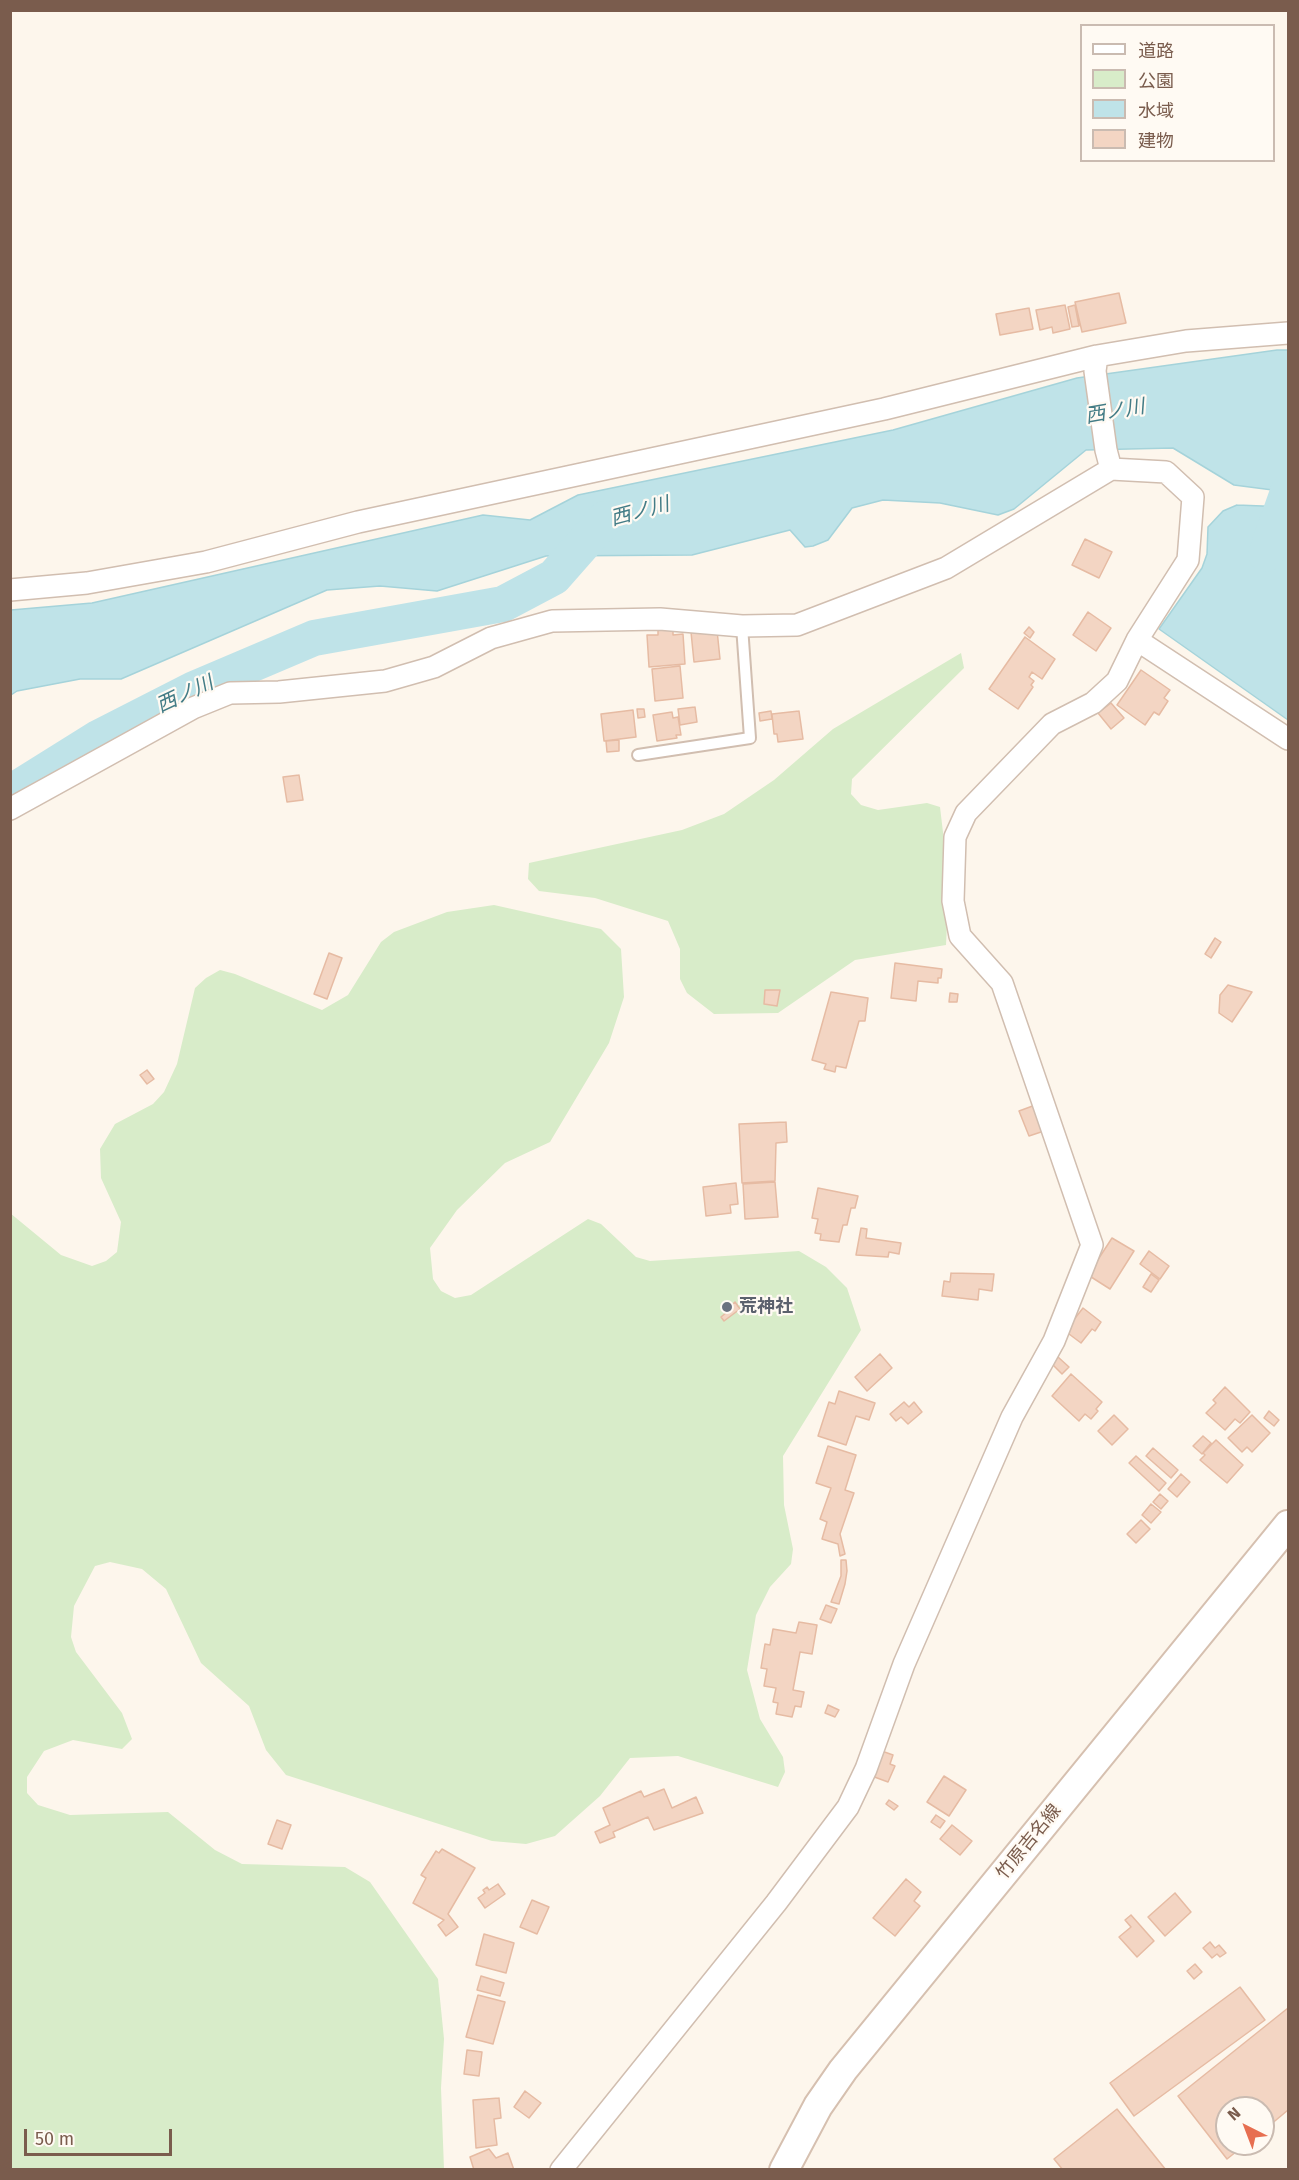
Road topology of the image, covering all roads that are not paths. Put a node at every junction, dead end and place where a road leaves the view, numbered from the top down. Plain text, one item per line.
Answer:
1 (1288, 333) edge
2 (1096, 364) junction
3 (1108, 460) junction
4 (10, 590) edge
5 (742, 626) junction
6 (1137, 640) junction
7 (1288, 739) edge
8 (638, 755) dead end
9 (10, 809) edge
10 (1285, 1539) edge
11 (561, 2169) edge
12 (784, 2169) edge

1 - 2 street
2 - 3 street
2 - 4 street
3 - 5 street
3 - 6 street
5 - 8 lane
5 - 9 street
6 - 7 street
6 - 11 street
10 - 12 main road, 竹原吉名線

